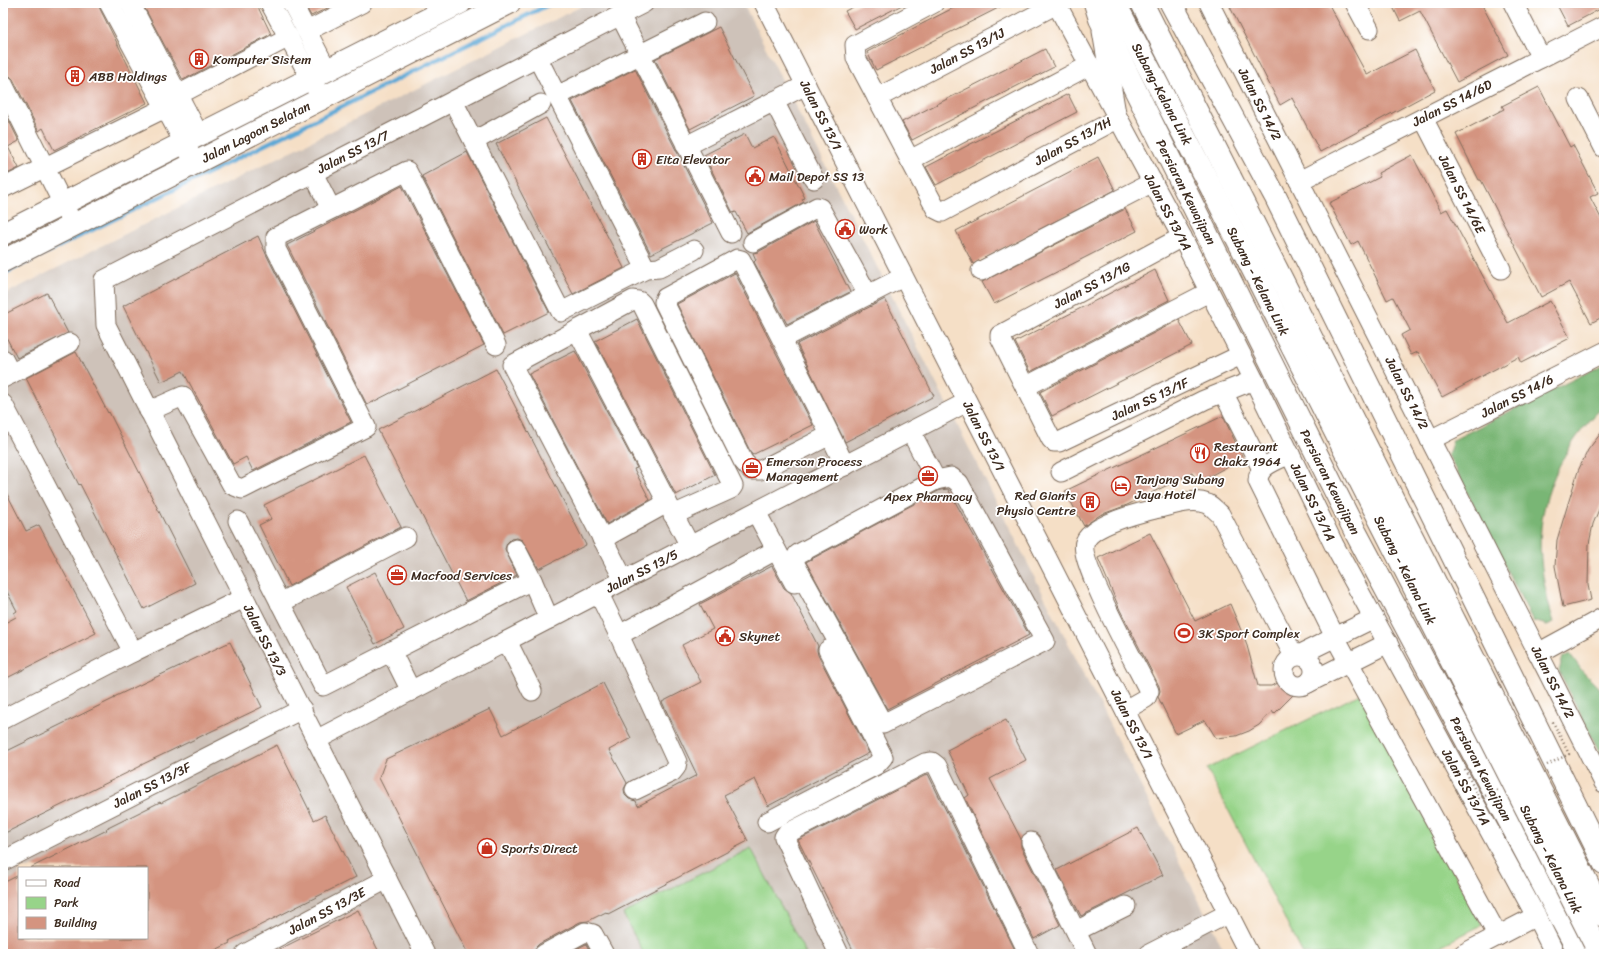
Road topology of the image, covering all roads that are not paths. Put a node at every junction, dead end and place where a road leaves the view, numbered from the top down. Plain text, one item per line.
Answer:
1 (109, 3) edge
2 (130, 3) edge
3 (270, 3) edge
4 (292, 3) edge
5 (362, 3) edge
6 (460, 3) edge
7 (509, 3) edge
8 (644, 3) edge
9 (764, 3) edge
10 (934, 3) edge
11 (1115, 3) edge
12 (1142, 3) edge
13 (1171, 3) edge
14 (1209, 3) edge
15 (1355, 3) edge
16 (1513, 3) edge
17 (1057, 4) edge
18 (435, 9) edge
19 (1098, 11) edge
20 (620, 15) junction
21 (705, 22) dead end
22 (1604, 26) edge
23 (1369, 29) dead end
24 (307, 31) junction
25 (448, 34) junction
26 (289, 37) junction
27 (639, 54) junction
28 (537, 57) junction
29 (1541, 58) junction
30 (1090, 65) junction
31 (319, 74) junction
32 (3, 84) edge
33 (806, 85) junction
34 (322, 98) junction
35 (877, 98) junction
36 (1579, 99) dead end
37 (453, 100) junction
38 (549, 100) junction
39 (171, 101) junction
40 (774, 101) junction
41 (1423, 118) junction
42 (1117, 119) junction
43 (191, 139) junction
44 (474, 141) junction
45 (686, 146) junction
46 (1604, 148) edge
47 (910, 160) junction
48 (195, 163) junction
49 (44, 168) junction
50 (313, 173) junction
51 (1230, 177) joint
52 (814, 179) dead end
53 (1299, 181) junction
54 (1153, 182) junction
55 (1210, 186) joint
56 (3, 188) edge
57 (63, 204) junction
58 (331, 209) junction
59 (74, 226) junction
60 (3, 234) edge
61 (731, 234) dead end
62 (1182, 237) junction
63 (753, 242) dead end
64 (694, 250) dead end
65 (3, 261) edge
66 (646, 269) junction
67 (1500, 269) dead end
68 (981, 271) dead end
69 (903, 277) junction
70 (1210, 292) junction
71 (868, 296) junction
72 (106, 325) joint
73 (577, 330) junction
74 (782, 339) junction
75 (70, 343) dead end
76 (496, 345) dead end
77 (1604, 352) edge
78 (1241, 356) junction
79 (6, 371) edge
80 (1254, 380) junction
81 (1025, 387) junction
82 (1222, 392) junction
83 (967, 402) junction
84 (3, 404) edge
85 (149, 411) junction
86 (911, 432) junction
87 (830, 435) junction
88 (1430, 440) junction
89 (1290, 454) junction
90 (845, 466) junction
91 (1262, 469) junction
92 (1061, 472) dead end
93 (936, 480) junction
94 (670, 509) junction
95 (756, 512) junction
96 (238, 521) dead end
97 (406, 537) dead end
98 (602, 539) junction
99 (690, 546) junction
100 (516, 549) dead end
101 (776, 550) junction
102 (532, 580) junction
103 (624, 580) junction
104 (598, 594) junction
105 (244, 598) junction
106 (280, 603) junction
107 (1395, 607) junction
108 (1374, 618) junction
109 (1604, 618) edge
110 (549, 619) junction
111 (619, 635) junction
112 (1491, 635) junction
113 (1335, 637) junction
114 (507, 641) junction
115 (1388, 643) junction
116 (391, 651) junction
117 (132, 652) junction
118 (1538, 653) junction
119 (1297, 655) junction
120 (1349, 663) junction
121 (411, 691) junction
122 (532, 691) dead end
123 (302, 709) junction
124 (1125, 710) junction
125 (3, 719) edge
126 (316, 740) junction
127 (1604, 783) edge
128 (635, 790) dead end
129 (767, 822) dead end
130 (1031, 842) dead end
131 (3, 861) edge
132 (1604, 863) edge
133 (387, 879) junction
134 (1126, 906) dead end
135 (1229, 913) junction
136 (1536, 916) junction
137 (1604, 916) edge
138 (1076, 931) junction
139 (1498, 936) junction
140 (245, 954) edge
141 (425, 954) edge
142 (544, 954) edge
143 (604, 954) edge
144 (839, 954) edge
145 (1029, 954) edge
146 (1087, 954) edge
147 (1149, 954) edge
148 (1250, 954) edge
149 (1463, 954) edge
150 (1555, 954) edge
151 (1580, 954) edge
152 (1600, 954) edge

1 - 39 street
2 - 39 street
3 - 26 street
4 - 24 street
5 - 24 street
6 - 18 main road, Jalan Lagoon Selatan
7 - 25 main road, Jalan Lagoon Selatan
8 - 20 street, Jalan SS 13/7
9 - 33 street, Jalan SS 13/1
10 - 35 street
11 - 55 main road, Subang-Kelana Link
12 - 51 main road, Subang-Kelana Link
13 - 112 main road
14 - 53 street, Jalan SS 14/2
15 - 23 street
16 - 29 street
17 - 30 street, Jalan SS 13/1A
17 - 35 street, Jalan SS 13/1J
18 - 25 street
18 - 31 main road, Jalan Lagoon Selatan
19 - 42 street, Jalan SS 13/1H
19 - 107 main road, Persiaran Kewajipan
20 - 27 street
20 - 28 street, Jalan SS 13/7
21 - 27 street
22 - 29 street, Jalan SS 14/6D
24 - 31 street
25 - 34 main road, Jalan Lagoon Selatan
26 - 31 street
26 - 39 street
27 - 38 street
27 - 45 street
28 - 37 street, Jalan SS 13/7
28 - 38 street
29 - 41 street, Jalan SS 14/6D
30 - 42 street, Jalan SS 13/1A
30 - 47 street
31 - 34 street
31 - 43 main road, Jalan Lagoon Selatan
32 - 49 street
33 - 40 street
33 - 69 street, Jalan SS 13/1
34 - 48 main road, Jalan Lagoon Selatan
35 - 47 street
36 - 46 street
37 - 44 street
37 - 50 street, Jalan SS 13/7
38 - 44 street
38 - 66 street
39 - 43 street
39 - 49 street
40 - 45 street
40 - 52 street
41 - 53 street, Jalan SS 14/6D
41 - 67 street, Jalan SS 14/6E
42 - 47 street, Jalan SS 13/1H
42 - 54 street, Jalan SS 13/1A
43 - 48 street
43 - 57 main road, Jalan Lagoon Selatan
44 - 66 street
45 - 61 street
48 - 59 main road, Jalan Lagoon Selatan
49 - 56 street
49 - 57 street
50 - 58 street
50 - 72 street, Jalan SS 13/7
51 - 137 main road, Subang - Kelana Link, bridge
53 - 88 street, Jalan SS 14/2
54 - 62 street, Jalan SS 13/1A
54 - 68 street
55 - 152 main road, Subang - Kelana Link, bridge
57 - 59 street
57 - 60 main road, Jalan Lagoon Selatan
58 - 76 street
58 - 85 street
59 - 65 main road, Jalan Lagoon Selatan
62 - 70 street, Jalan SS 13/1A
62 - 81 street, Jalan SS 13/1G
63 - 71 street
64 - 66 street
69 - 71 street
69 - 83 street, Jalan SS 13/1
70 - 78 street, Jalan SS 13/1A
70 - 81 street
71 - 74 street
72 - 85 street, Jalan SS 13/3
73 - 94 street
73 - 94 street
73 - 98 street
74 - 87 street
74 - 87 street
75 - 79 street
77 - 88 street, Jalan SS 14/6
78 - 80 street, Jalan SS 13/1A
78 - 81 street, Jalan SS 13/1F
80 - 82 street
80 - 89 street, Jalan SS 13/1A
82 - 91 street
82 - 92 street
83 - 86 street, Jalan SS 13/5
83 - 124 street, Jalan SS 13/1
84 - 117 street
85 - 105 street, Jalan SS 13/3
86 - 90 street, Jalan SS 13/5
86 - 93 street
87 - 90 street
88 - 118 street, Jalan SS 14/2
89 - 91 street
89 - 108 street, Jalan SS 13/1A
90 - 95 street, Jalan SS 13/5
91 - 113 street
93 - 93 street
94 - 98 street
94 - 99 street
95 - 99 street, Jalan SS 13/5
95 - 101 street
96 - 106 street
97 - 106 street
98 - 103 street
99 - 103 street, Jalan SS 13/5
100 - 102 street
101 - 111 street
101 - 129 street
102 - 110 street
102 - 116 street
103 - 104 street, Jalan SS 13/5
104 - 110 street, Jalan SS 13/5
104 - 111 street
105 - 117 street
105 - 123 street, Jalan SS 13/3
106 - 116 street
107 - 112 main road
107 - 151 main road, Persiaran Kewajipan
108 - 113 street
108 - 115 street, Jalan SS 13/1A
109 - 118 street
110 - 114 street, Jalan SS 13/5
111 - 128 street
112 - 132 main road
113 - 119 street
113 - 120 street
114 - 121 street, Jalan SS 13/5
114 - 122 street
115 - 120 street
115 - 136 street, Jalan SS 13/1A
116 - 121 street
117 - 125 street
118 - 127 street, Jalan SS 14/2
119 - 120 street
119 - 124 street
120 - 139 street
121 - 126 street, Jalan SS 13/5
123 - 126 street, Jalan SS 13/3
123 - 131 street, Jalan SS 13/3F
124 - 135 street, Jalan SS 13/1
126 - 133 street, Jalan SS 13/3
130 - 138 street
133 - 140 street, Jalan SS 13/3E
133 - 141 street, Jalan SS 13/3
134 - 138 street
135 - 147 street
135 - 148 street, Jalan SS 13/1
136 - 139 street
136 - 150 street, Jalan SS 13/1A
138 - 146 street
139 - 149 street
142 - 143 street
144 - 145 street

